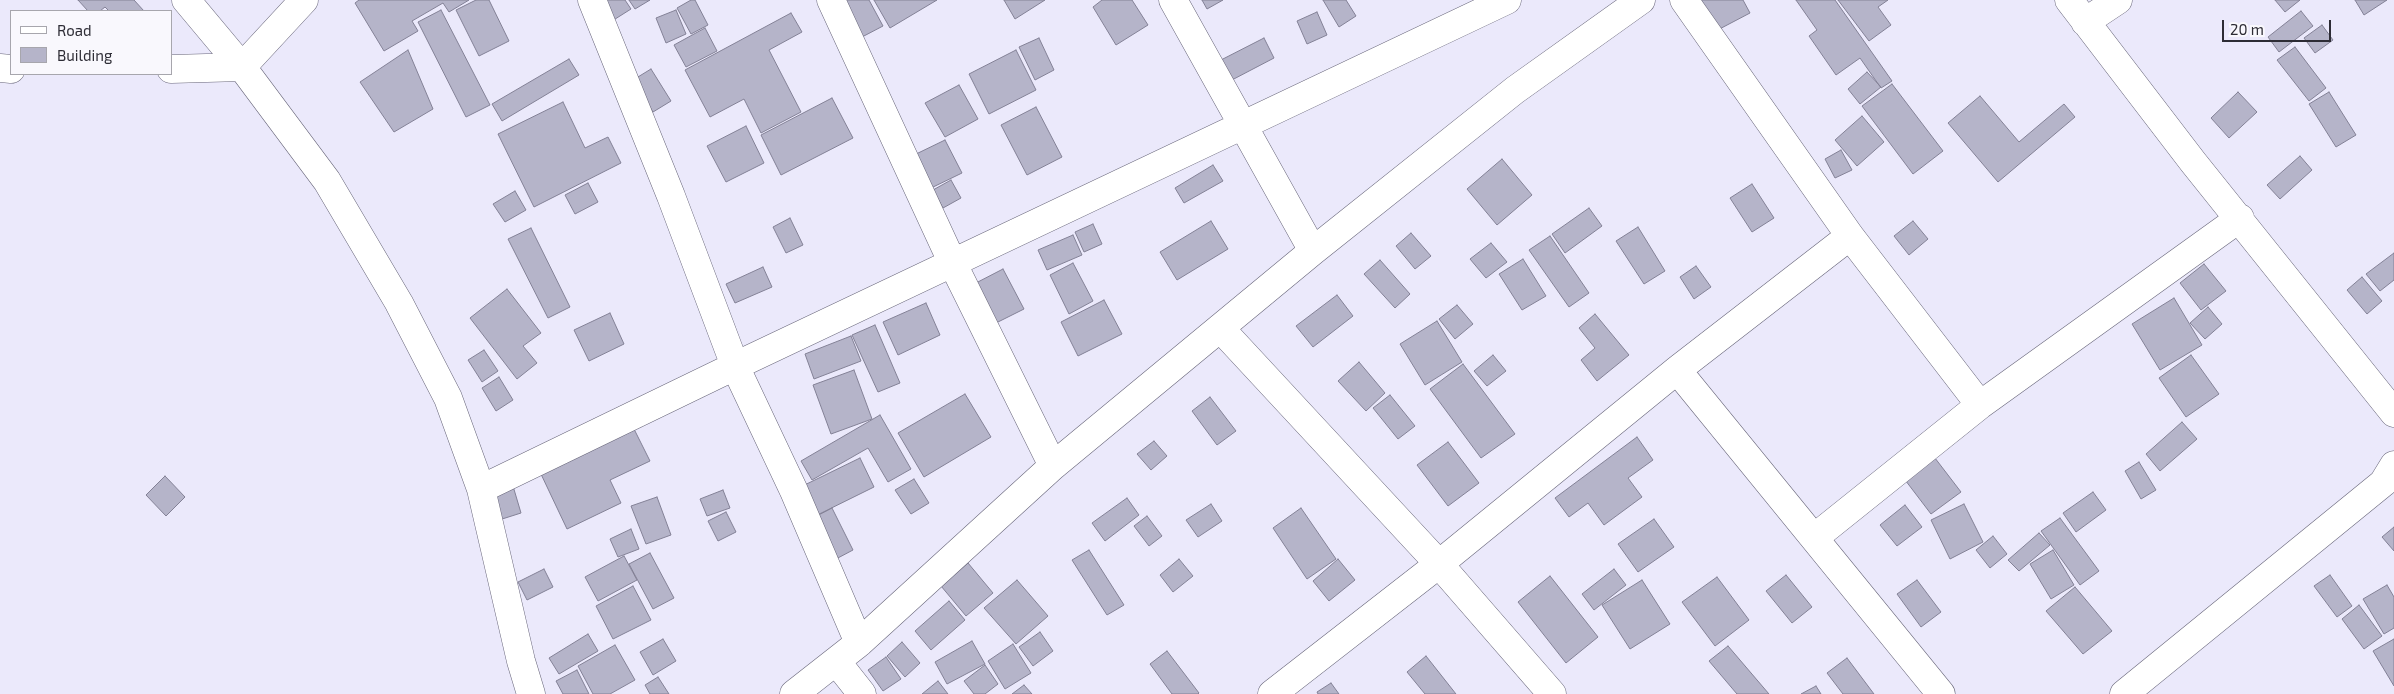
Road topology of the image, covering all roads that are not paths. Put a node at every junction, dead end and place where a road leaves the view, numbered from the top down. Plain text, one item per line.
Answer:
1 (186, 0) edge
2 (304, 0) edge
3 (592, 0) edge
4 (831, 0) edge
5 (1173, 0) edge
6 (1506, 0) edge
7 (1641, 0) edge
8 (1684, 0) edge
9 (2069, 0) edge
10 (2118, 0) edge
11 (2085, 22) junction
12 (242, 66) junction
13 (172, 69) edge
14 (1243, 124) junction
15 (2240, 218) junction
16 (1850, 236) junction
17 (1313, 251) junction
18 (953, 264) junction
19 (1220, 328) junction
20 (735, 366) junction
21 (1677, 370) junction
22 (1980, 405) junction
23 (2394, 413) edge
24 (2394, 465) edge
25 (1053, 466) junction
26 (481, 489) junction
27 (1814, 538) junction
28 (1439, 564) junction
29 (859, 643) junction
30 (836, 661) junction
31 (531, 694) edge
32 (794, 694) edge
33 (862, 694) edge
34 (1272, 694) edge
35 (1552, 694) edge
36 (1941, 694) edge
37 (2124, 694) edge

1 - 12 street
2 - 12 street
3 - 20 street
4 - 18 street
5 - 14 street
6 - 14 street
7 - 17 street
8 - 16 street
9 - 11 street
10 - 11 street
11 - 15 street
12 - 13 street
12 - 26 street
14 - 17 street
14 - 18 street
15 - 22 street
15 - 23 street
16 - 21 street
16 - 22 street
17 - 19 street
18 - 20 street
18 - 25 street
19 - 25 street
19 - 28 street
20 - 26 street
20 - 29 street
21 - 27 street
21 - 28 street
22 - 27 street
24 - 37 street
25 - 29 street
26 - 31 street
27 - 36 street
28 - 34 street
28 - 35 street
29 - 30 street
30 - 32 street
30 - 33 street

